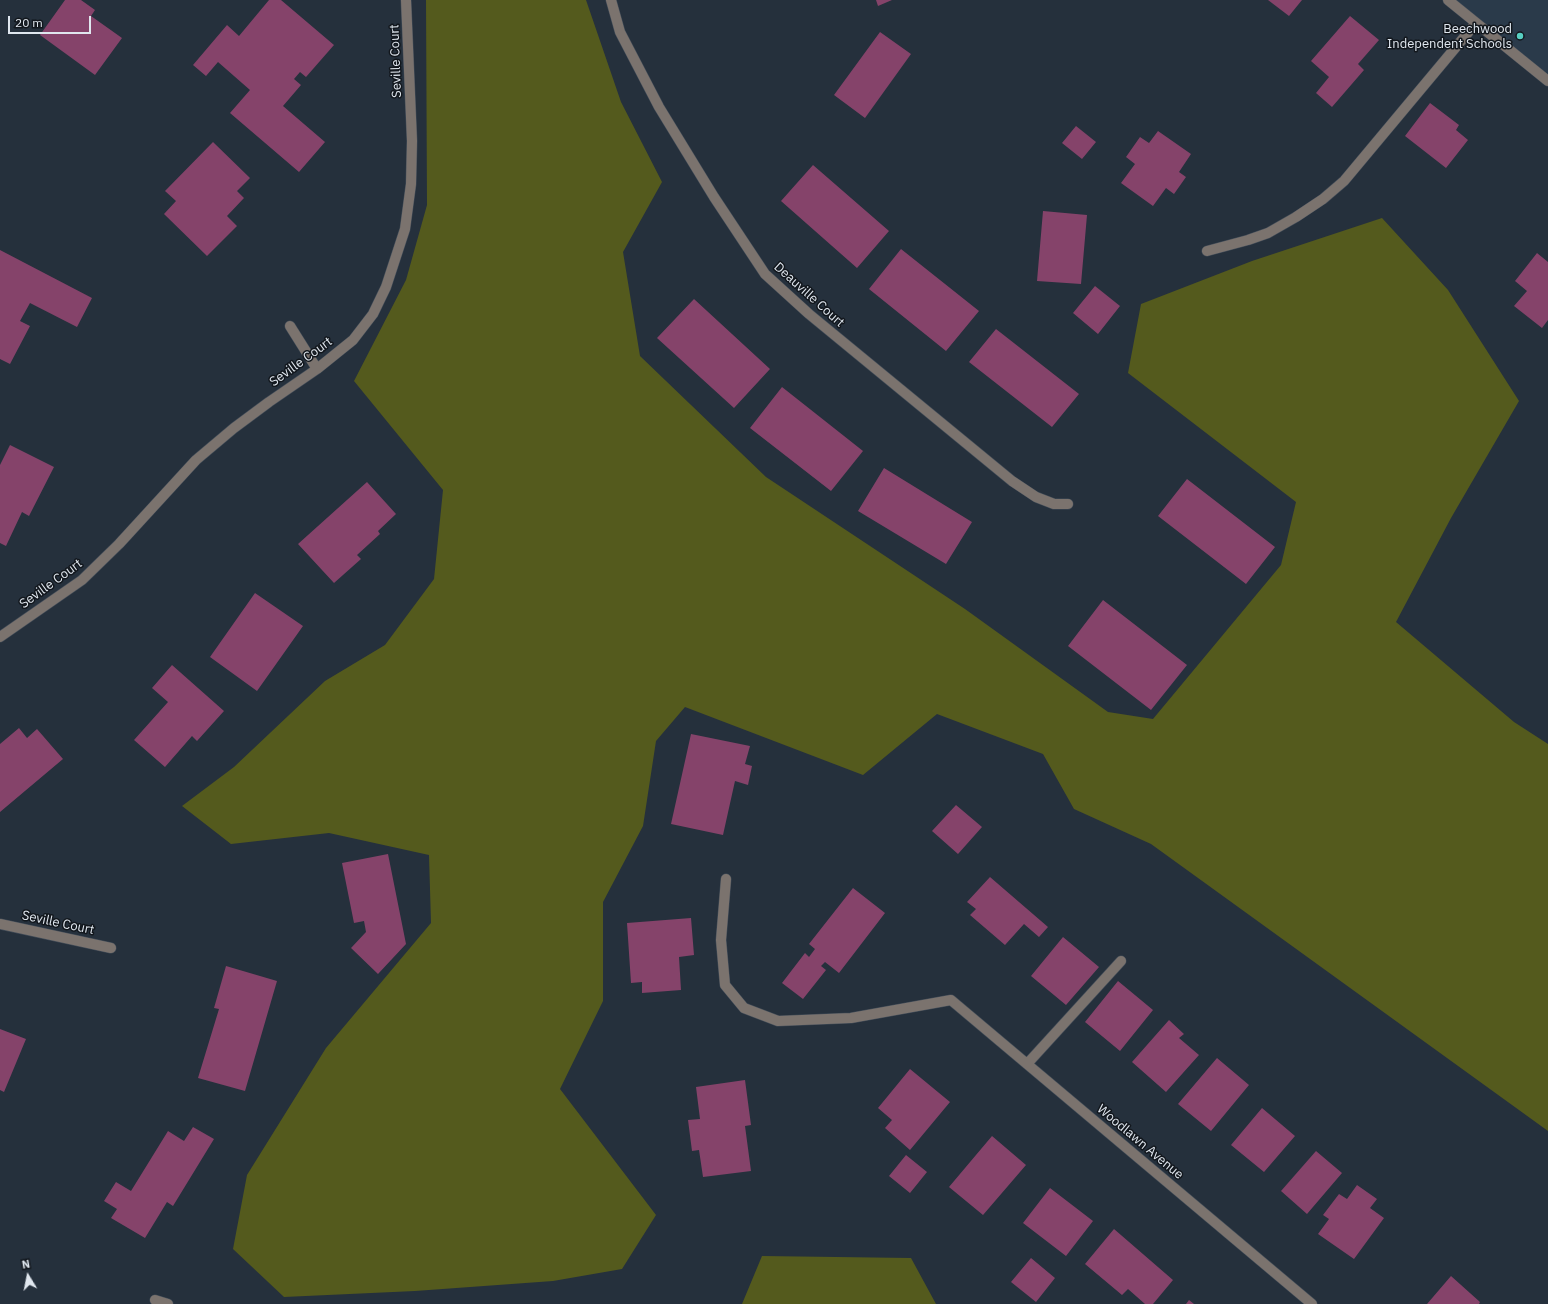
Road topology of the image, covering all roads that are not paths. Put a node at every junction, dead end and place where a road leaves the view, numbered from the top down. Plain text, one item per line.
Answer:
1 (406, 0) edge
2 (611, 0) edge
3 (1448, 0) edge
4 (1476, 23) junction
5 (1548, 81) edge
6 (1207, 251) dead end
7 (290, 326) dead end
8 (317, 369) junction
9 (1068, 504) dead end
10 (0, 637) edge
11 (726, 879) dead end
12 (0, 924) edge
13 (111, 948) dead end
14 (1121, 962) dead end
15 (1027, 1064) junction
16 (155, 1300) dead end
17 (168, 1304) edge
18 (1312, 1304) edge

1 - 8 street, Seville Court
2 - 9 street, Deauville Court
3 - 4 street
4 - 5 street
4 - 6 street
7 - 8 street
8 - 10 street, Seville Court
11 - 15 street, Woodlawn Avenue
12 - 13 street, Seville Court
14 - 15 street
15 - 18 street, Woodlawn Avenue
16 - 17 street

